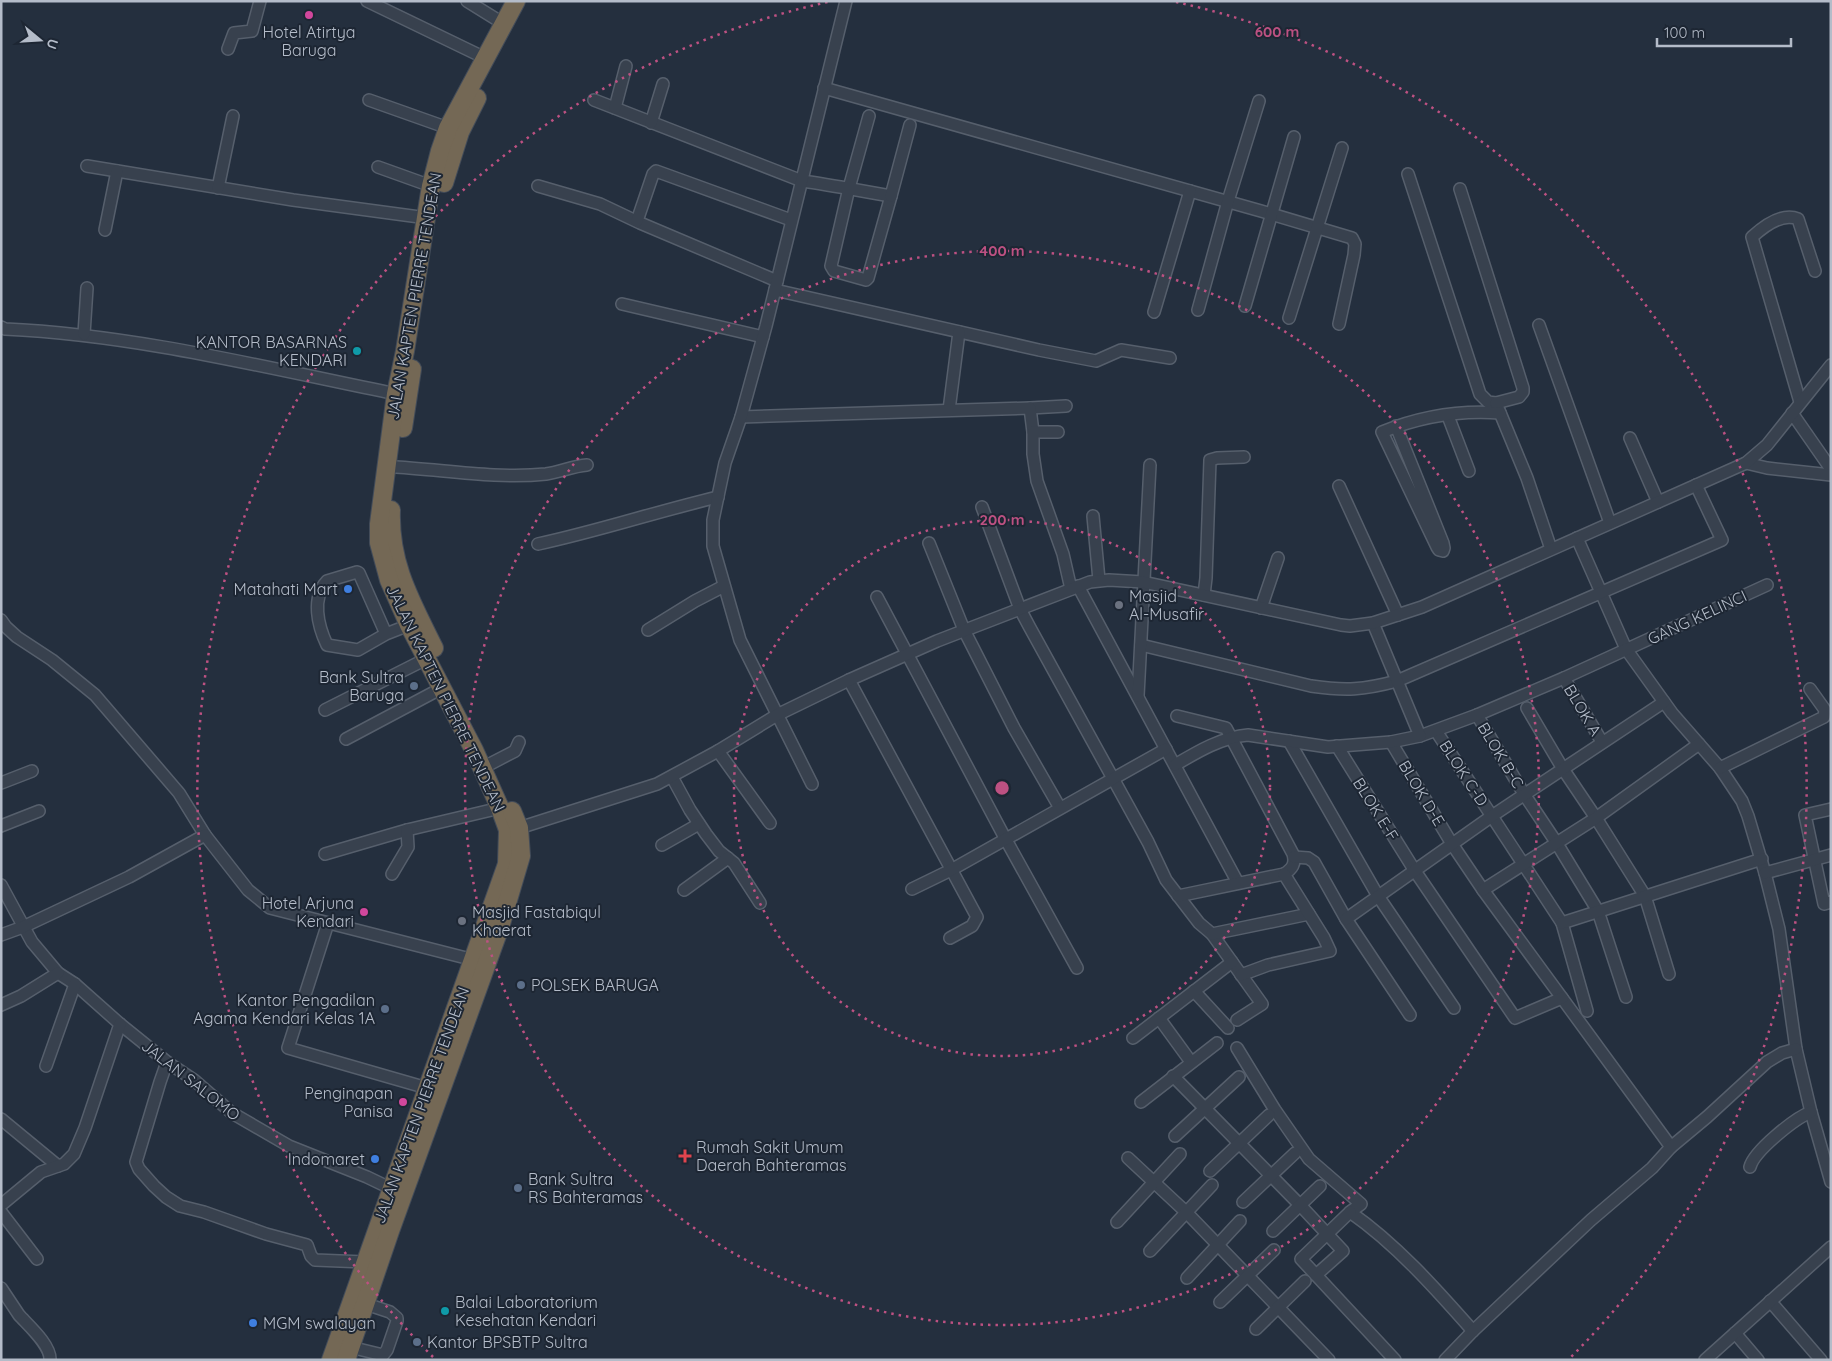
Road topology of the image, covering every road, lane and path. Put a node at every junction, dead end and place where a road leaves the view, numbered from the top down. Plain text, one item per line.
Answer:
1 (260, 1) edge
2 (367, 1) edge
3 (467, 1) edge
4 (516, 1) edge
5 (529, 1) edge
6 (846, 1) edge
7 (504, 24) junction
8 (228, 49) dead end
9 (485, 58) junction
10 (626, 66) dead end
11 (663, 84) dead end
12 (824, 88) junction
13 (370, 100) dead end
14 (594, 100) dead end
15 (1259, 101) dead end
16 (615, 108) junction
17 (233, 116) dead end
18 (870, 116) dead end
19 (651, 123) junction
20 (910, 125) dead end
21 (448, 128) junction
22 (1294, 137) dead end
23 (1342, 148) dead end
24 (87, 166) dead end
25 (378, 167) dead end
26 (117, 171) junction
27 (1408, 174) dead end
28 (802, 180) junction
29 (431, 186) junction
30 (538, 186) dead end
31 (218, 188) junction
32 (849, 188) junction
33 (1460, 189) dead end
34 (1190, 191) junction
35 (891, 196) junction
36 (1228, 201) junction
37 (1272, 214) junction
38 (427, 218) junction
39 (791, 220) junction
40 (637, 221) junction
41 (1316, 226) junction
42 (105, 230) dead end
43 (1815, 271) dead end
44 (776, 285) junction
45 (87, 288) dead end
46 (622, 304) dead end
47 (1245, 306) dead end
48 (1198, 310) dead end
49 (1154, 312) dead end
50 (1289, 318) dead end
51 (1339, 324) dead end
52 (1539, 325) dead end
53 (1, 327) edge
54 (959, 332) junction
55 (84, 334) junction
56 (412, 336) junction
57 (763, 337) junction
58 (1170, 358) dead end
59 (1827, 369) edge
60 (1831, 383) edge
61 (396, 394) junction
62 (1800, 402) junction
63 (1066, 406) dead end
64 (1030, 408) junction
65 (1499, 408) junction
66 (950, 410) junction
67 (1792, 413) junction
68 (1448, 416) junction
69 (740, 417) junction
70 (1396, 426) junction
71 (1033, 432) junction
72 (1058, 432) dead end
73 (1630, 438) dead end
74 (1244, 457) dead end
75 (1746, 463) junction
76 (587, 465) dead end
77 (1150, 465) dead end
78 (396, 467) junction
79 (1831, 469) edge
80 (1468, 471) dead end
81 (1831, 475) edge
82 (1696, 485) junction
83 (1339, 486) dead end
84 (718, 497) junction
85 (1658, 502) junction
86 (982, 507) dead end
87 (1093, 516) dead end
88 (1610, 523) junction
89 (1576, 538) junction
90 (929, 543) dead end
91 (538, 544) dead end
92 (1551, 549) junction
93 (1278, 558) dead end
94 (1099, 580) junction
95 (1143, 582) junction
96 (1767, 585) dead end
97 (724, 586) junction
98 (1074, 588) junction
99 (1601, 593) junction
100 (1204, 595) junction
101 (877, 597) dead end
102 (1020, 608) junction
103 (1261, 608) junction
104 (1398, 616) junction
105 (1, 620) edge
106 (1373, 623) junction
107 (409, 625) junction
108 (648, 630) dead end
109 (964, 630) junction
110 (386, 634) junction
111 (1141, 645) junction
112 (1626, 649) junction
113 (907, 653) junction
114 (426, 659) junction
115 (1564, 678) junction
116 (849, 680) junction
117 (1397, 681) junction
118 (440, 689) junction
119 (1810, 689) dead end
120 (1138, 696) junction
121 (1664, 702) junction
122 (457, 706) junction
123 (1527, 708) dead end
124 (325, 710) dead end
125 (777, 715) junction
126 (1477, 715) junction
127 (1178, 716) dead end
128 (1436, 730) junction
129 (1420, 736) junction
130 (1232, 738) junction
131 (346, 740) dead end
132 (1289, 741) junction
133 (520, 742) dead end
134 (1391, 742) junction
135 (1602, 742) junction
136 (1699, 744) junction
137 (1337, 746) junction
138 (1166, 749) junction
139 (718, 751) junction
140 (490, 764) junction
141 (1175, 765) junction
142 (1563, 768) junction
143 (1720, 768) junction
144 (32, 772) dead end
145 (672, 777) junction
146 (1112, 779) junction
147 (1, 783) edge
148 (812, 784) dead end
149 (1524, 794) junction
150 (500, 808) junction
151 (1060, 808) junction
152 (1831, 809) edge
153 (39, 811) dead end
154 (1492, 816) junction
155 (1596, 818) junction
156 (770, 823) dead end
157 (699, 824) junction
158 (1, 826) edge
159 (519, 828) junction
160 (407, 830) junction
161 (205, 835) junction
162 (1005, 838) junction
163 (1556, 842) junction
164 (1452, 844) junction
165 (662, 846) dead end
166 (325, 854) dead end
167 (1831, 855) edge
168 (728, 858) junction
169 (1294, 858) junction
170 (1762, 859) junction
171 (1814, 859) junction
172 (1522, 864) junction
173 (951, 870) junction
174 (1415, 871) junction
175 (1766, 872) junction
176 (392, 874) dead end
177 (1284, 874) junction
178 (1238, 883) junction
179 (1, 884) edge
180 (912, 889) dead end
181 (684, 890) dead end
182 (1483, 890) junction
183 (1178, 896) junction
184 (1378, 896) junction
185 (1645, 896) junction
186 (1831, 902) edge
187 (760, 903) dead end
188 (1598, 912) junction
189 (1309, 914) junction
190 (1346, 918) junction
191 (328, 923) junction
192 (1562, 923) junction
193 (23, 927) junction
194 (1212, 934) junction
195 (1, 935) edge
196 (950, 938) dead end
197 (474, 960) junction
198 (1232, 962) junction
199 (1077, 968) dead end
200 (58, 973) junction
201 (1669, 974) dead end
202 (1241, 975) junction
203 (75, 984) junction
204 (1194, 991) junction
205 (1626, 996) dead end
206 (1562, 998) junction
207 (1, 1005) edge
208 (1454, 1008) dead end
209 (1587, 1011) dead end
210 (1410, 1015) dead end
211 (1159, 1018) junction
212 (120, 1024) junction
213 (455, 1031) junction
214 (1133, 1038) dead end
215 (1218, 1042) dead end
216 (1237, 1048) dead end
217 (1796, 1049) junction
218 (167, 1062) junction
219 (1192, 1062) junction
220 (46, 1066) dead end
221 (1173, 1076) junction
222 (1240, 1077) dead end
223 (427, 1088) junction
224 (1140, 1102) dead end
225 (1206, 1109) junction
226 (1810, 1112) junction
227 (1269, 1115) dead end
228 (1, 1119) edge
229 (1175, 1136) dead end
230 (1239, 1143) junction
231 (1671, 1147) junction
232 (1294, 1153) dead end
233 (1180, 1154) dead end
234 (1128, 1158) dead end
235 (58, 1166) junction
236 (1750, 1167) dead end
237 (1210, 1170) dead end
238 (1271, 1176) junction
239 (1154, 1181) junction
240 (1831, 1182) edge
241 (1212, 1185) dead end
242 (1320, 1186) dead end
243 (392, 1189) junction
244 (1243, 1202) dead end
245 (1, 1205) edge
246 (1300, 1205) junction
247 (1, 1212) edge
248 (1350, 1212) junction
249 (1187, 1213) junction
250 (1240, 1221) dead end
251 (1117, 1222) dead end
252 (383, 1229) junction
253 (1273, 1231) dead end
254 (1328, 1234) junction
255 (1218, 1244) junction
256 (1831, 1247) edge
257 (1274, 1250) dead end
258 (1150, 1251) dead end
259 (37, 1259) dead end
260 (365, 1262) junction
261 (1248, 1275) junction
262 (1316, 1275) junction
263 (1187, 1278) dead end
264 (1305, 1281) dead end
265 (1, 1288) edge
266 (1220, 1302) dead end
267 (1770, 1302) junction
268 (366, 1304) junction
269 (1279, 1308) junction
270 (1256, 1330) dead end
271 (1473, 1331) junction
272 (1736, 1333) junction
273 (348, 1353) edge
274 (50, 1360) edge
275 (330, 1360) edge
276 (1329, 1360) edge
277 (1395, 1360) edge
278 (1445, 1360) edge
279 (1705, 1360) edge
280 (1758, 1360) edge
281 (1821, 1360) edge

1 - 8 street
2 - 9 street
3 - 7 street
4 - 7 highway, JALAN KAPTEN PIERRE TENDEAN
5 - 56 highway, JALAN KAPTEN PIERRE TENDEAN
6 - 12 street
7 - 9 highway, JALAN KAPTEN PIERRE TENDEAN
9 - 21 highway, JALAN KAPTEN PIERRE TENDEAN
10 - 16 street
11 - 19 street
12 - 28 street
12 - 34 street
13 - 21 street
14 - 16 street
15 - 36 street
16 - 19 street
17 - 31 street
18 - 32 street
19 - 28 street
20 - 35 street
21 - 29 highway, JALAN KAPTEN PIERRE TENDEAN
22 - 37 street
23 - 41 street
24 - 26 street
25 - 29 street
26 - 31 street
26 - 42 street
27 - 65 street
28 - 32 street
28 - 39 street
29 - 38 highway, JALAN KAPTEN PIERRE TENDEAN
30 - 40 street
31 - 38 street
32 - 35 street
32 - 35 street
33 - 65 street
34 - 36 street
34 - 49 street
36 - 37 street
36 - 48 street
37 - 41 street
37 - 47 street
38 - 56 highway, JALAN KAPTEN PIERRE TENDEAN
39 - 40 street
39 - 44 street
40 - 44 street
41 - 50 street
41 - 51 street
43 - 62 street
44 - 54 street
44 - 57 street
45 - 55 street
46 - 57 street
52 - 88 street
53 - 55 street
54 - 58 street
54 - 66 street
55 - 61 street
56 - 61 highway, JALAN KAPTEN PIERRE TENDEAN
56 - 78 highway, JALAN KAPTEN PIERRE TENDEAN
57 - 69 street
59 - 60 street
59 - 62 street
61 - 107 highway, JALAN KAPTEN PIERRE TENDEAN
62 - 67 street
63 - 64 street
64 - 66 street
64 - 71 street
65 - 68 street
65 - 92 street
66 - 69 street
67 - 75 street
67 - 79 street
68 - 70 street
68 - 80 street
69 - 84 street
70 - 70 street
71 - 72 street
71 - 98 street
73 - 85 street
74 - 100 street
75 - 81 street
75 - 82 street
76 - 78 street
77 - 95 street
78 - 122 highway, JALAN KAPTEN PIERRE TENDEAN
82 - 85 street
82 - 99 street
83 - 104 street
84 - 91 street
84 - 97 street
85 - 88 street
86 - 102 street
87 - 94 street
88 - 89 street
89 - 92 street
89 - 99 street
90 - 109 street
92 - 104 street
93 - 103 street
94 - 95 street
94 - 98 street
95 - 100 street
95 - 111 street
96 - 112 street, GANG KELINCI
97 - 108 street
97 - 125 street
98 - 102 street
98 - 120 street
99 - 112 street
99 - 117 street
100 - 103 street
101 - 113 street
102 - 109 street
102 - 146 street
103 - 106 street
104 - 106 street
105 - 161 street
106 - 117 street
107 - 110 street
107 - 114 highway, JALAN KAPTEN PIERRE TENDEAN
109 - 113 street
109 - 151 street
110 - 110 street
111 - 117 street
111 - 120 street
112 - 115 street, GANG KELINCI
112 - 121 street
113 - 116 street
113 - 162 street
114 - 118 highway, JALAN KAPTEN PIERRE TENDEAN
114 - 124 street
115 - 126 street, GANG KELINCI
115 - 135 street, BLOK A
116 - 125 street
116 - 173 street
117 - 129 street
118 - 122 highway, JALAN KAPTEN PIERRE TENDEAN
118 - 131 street
119 - 143 street
120 - 138 street
121 - 135 street
121 - 136 street
122 - 140 highway, JALAN KAPTEN PIERRE TENDEAN
122 - 150 highway, JALAN KAPTEN PIERRE TENDEAN
123 - 142 street
125 - 139 street
125 - 148 street
126 - 128 street, GANG KELINCI
126 - 149 street, BLOK B-C
127 - 130 street
128 - 129 street, GANG KELINCI
128 - 154 street, BLOK C-D
129 - 134 street, GANG KELINCI
130 - 132 street, GANG KELINCI
130 - 141 street, GANG KELINCI
130 - 169 street
132 - 137 street, GANG KELINCI
132 - 184 street
133 - 140 street
134 - 137 street, GANG KELINCI
134 - 164 street, BLOK D-E
135 - 142 street
136 - 143 street
136 - 155 street
137 - 174 street, BLOK E-F
138 - 141 street
138 - 146 street
139 - 145 street
139 - 156 street
140 - 159 highway, JALAN KAPTEN PIERRE TENDEAN
141 - 178 street
142 - 149 street
142 - 155 street
143 - 170 street
144 - 147 street
145 - 157 street
145 - 159 street
146 - 151 street
146 - 183 street
149 - 154 street
149 - 163 street, BLOK B-C
150 - 160 street
150 - 197 highway, JALAN KAPTEN PIERRE TENDEAN
151 - 162 street
152 - 171 street
153 - 158 street
154 - 164 street
154 - 172 street, BLOK C-D
155 - 163 street
155 - 185 street
157 - 165 street
157 - 168 street
159 - 213 highway, JALAN KAPTEN PIERRE TENDEAN
160 - 166 street
160 - 176 street
161 - 191 street
161 - 193 street
162 - 173 street
162 - 199 street
163 - 172 street
163 - 188 street, BLOK B-C
164 - 174 street
164 - 182 street, BLOK D-E
167 - 171 street
168 - 181 street
168 - 187 street
169 - 177 street
169 - 190 street
170 - 175 street
170 - 185 street
171 - 175 street
171 - 186 street
172 - 182 street
172 - 192 street, BLOK C-D
173 - 180 street
173 - 196 street
174 - 184 street
174 - 206 street, BLOK E-F
175 - 217 street
177 - 178 street
177 - 189 street
178 - 183 street
179 - 193 street, JALAN SALOMO
182 - 206 street, BLOK D-E
183 - 194 street
184 - 190 street
184 - 208 street
185 - 188 street
185 - 201 street
188 - 192 street
188 - 205 street, BLOK B-C
189 - 194 street
189 - 202 street
190 - 210 street
191 - 197 street
191 - 223 street
192 - 209 street, BLOK C-D
193 - 195 street
193 - 200 street, JALAN SALOMO
194 - 198 street
197 - 213 highway, JALAN KAPTEN PIERRE TENDEAN
198 - 202 street
198 - 204 street
200 - 203 street, JALAN SALOMO
200 - 207 street
202 - 204 street
203 - 212 street, JALAN SALOMO
203 - 220 street
204 - 211 street
206 - 231 street, BLOK D-E
211 - 214 street
211 - 219 street
212 - 218 street, JALAN SALOMO
212 - 235 street
213 - 223 highway, JALAN KAPTEN PIERRE TENDEAN
213 - 252 highway, JALAN KAPTEN PIERRE TENDEAN
215 - 219 street
216 - 248 street
217 - 226 street
217 - 231 street
218 - 243 street, JALAN SALOMO
218 - 260 street
219 - 221 street
221 - 224 street
221 - 225 street
222 - 225 street
223 - 243 highway, JALAN KAPTEN PIERRE TENDEAN
225 - 229 street
225 - 230 street
226 - 236 street
226 - 240 street
227 - 230 street
228 - 235 street
230 - 237 street
230 - 238 street
231 - 271 street
232 - 238 street
233 - 239 street
234 - 239 street
235 - 245 street
238 - 244 street
238 - 246 street
239 - 249 street
239 - 251 street
241 - 249 street
242 - 246 street
243 - 252 highway, JALAN KAPTEN PIERRE TENDEAN
246 - 253 street
246 - 254 street
247 - 259 street
248 - 254 street
248 - 271 street
249 - 255 street
249 - 258 street
250 - 255 street
252 - 260 highway, JALAN KAPTEN PIERRE TENDEAN
252 - 268 highway, JALAN KAPTEN PIERRE TENDEAN
254 - 262 street
254 - 262 street
255 - 261 street
255 - 263 street
256 - 267 street
257 - 261 street
260 - 275 highway, JALAN KAPTEN PIERRE TENDEAN
261 - 266 street
261 - 269 street
262 - 277 street
264 - 269 street
265 - 274 street
267 - 272 street
267 - 281 street
268 - 273 highway, JALAN KAPTEN PIERRE TENDEAN
268 - 273 street
269 - 270 street
269 - 276 street
271 - 278 street
272 - 279 street
272 - 280 street

